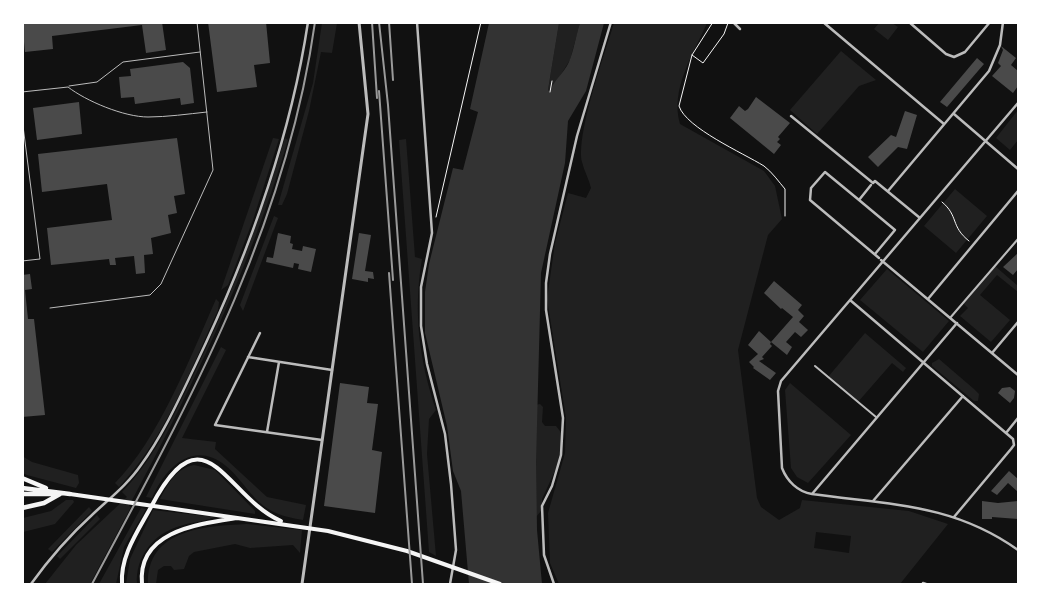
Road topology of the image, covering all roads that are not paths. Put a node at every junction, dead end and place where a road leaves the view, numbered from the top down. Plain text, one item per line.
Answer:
1 (197, 22) edge
2 (308, 22) edge
3 (359, 22) edge
4 (417, 22) edge
5 (612, 22) edge
6 (733, 22) edge
7 (824, 22) edge
8 (908, 22) edge
9 (990, 22) edge
10 (1003, 22) edge
11 (740, 29) dead end
12 (200, 52) junction
13 (68, 87) junction
14 (22, 92) edge
15 (1018, 104) edge
16 (208, 112) junction
17 (954, 114) junction
18 (791, 116) dead end
19 (22, 118) edge
20 (944, 124) junction
21 (986, 141) junction
22 (1018, 169) edge
23 (871, 186) dead end
24 (888, 191) junction
25 (1018, 191) edge
26 (859, 200) junction
27 (920, 218) junction
28 (1018, 239) edge
29 (875, 254) junction
30 (881, 260) junction
31 (22, 262) edge
32 (928, 299) junction
33 (850, 300) junction
34 (50, 308) dead end
35 (950, 318) junction
36 (1018, 322) edge
37 (957, 323) junction
38 (260, 333) dead end
39 (992, 353) junction
40 (248, 357) junction
41 (279, 362) junction
42 (924, 363) junction
43 (815, 366) dead end
44 (332, 370) junction
45 (1018, 375) edge
46 (963, 396) junction
47 (877, 418) junction
48 (1018, 418) edge
49 (267, 432) junction
50 (1006, 432) junction
51 (322, 440) junction
52 (22, 478) edge
53 (22, 488) edge
54 (58, 493) junction
55 (22, 494) edge
56 (70, 494) joint
57 (812, 494) junction
58 (873, 501) junction
59 (22, 508) edge
60 (241, 517) junction
61 (954, 517) junction
62 (286, 523) junction
63 (1018, 550) edge
64 (31, 584) edge
65 (122, 584) edge
66 (142, 584) edge
67 (302, 584) edge
68 (450, 584) edge
69 (500, 584) edge
70 (554, 584) edge

1 - 12 lane
2 - 64 street
3 - 44 street
4 - 68 street
5 - 70 street
6 - 11 street
7 - 20 street
8 - 9 street
10 - 17 street
12 - 13 lane
12 - 16 lane
13 - 14 lane
13 - 16 lane
15 - 21 street
16 - 34 lane
17 - 20 street
17 - 21 street
18 - 24 street
19 - 31 lane
20 - 24 street
21 - 22 street
21 - 27 street
23 - 26 street
24 - 27 street
25 - 32 street
26 - 29 street
26 - 29 street
27 - 30 street
28 - 35 street
29 - 30 street
30 - 32 street
30 - 33 street
32 - 35 street
33 - 42 street
33 - 57 street
35 - 37 street
36 - 39 street
37 - 39 street
37 - 42 street
38 - 40 street
39 - 45 street
40 - 41 street
40 - 49 street
41 - 44 street
41 - 49 street
42 - 46 street
42 - 47 street
43 - 47 street
44 - 51 street
46 - 50 street
46 - 58 street
47 - 57 street
48 - 50 street
49 - 51 street
50 - 61 street
51 - 67 street
52 - 54 main road
53 - 54 main road
54 - 55 main road
54 - 56 main road
54 - 59 main road
56 - 60 main road
57 - 58 street
58 - 61 street
60 - 62 main road
60 - 66 main road
61 - 63 street
62 - 65 main road
62 - 69 main road

